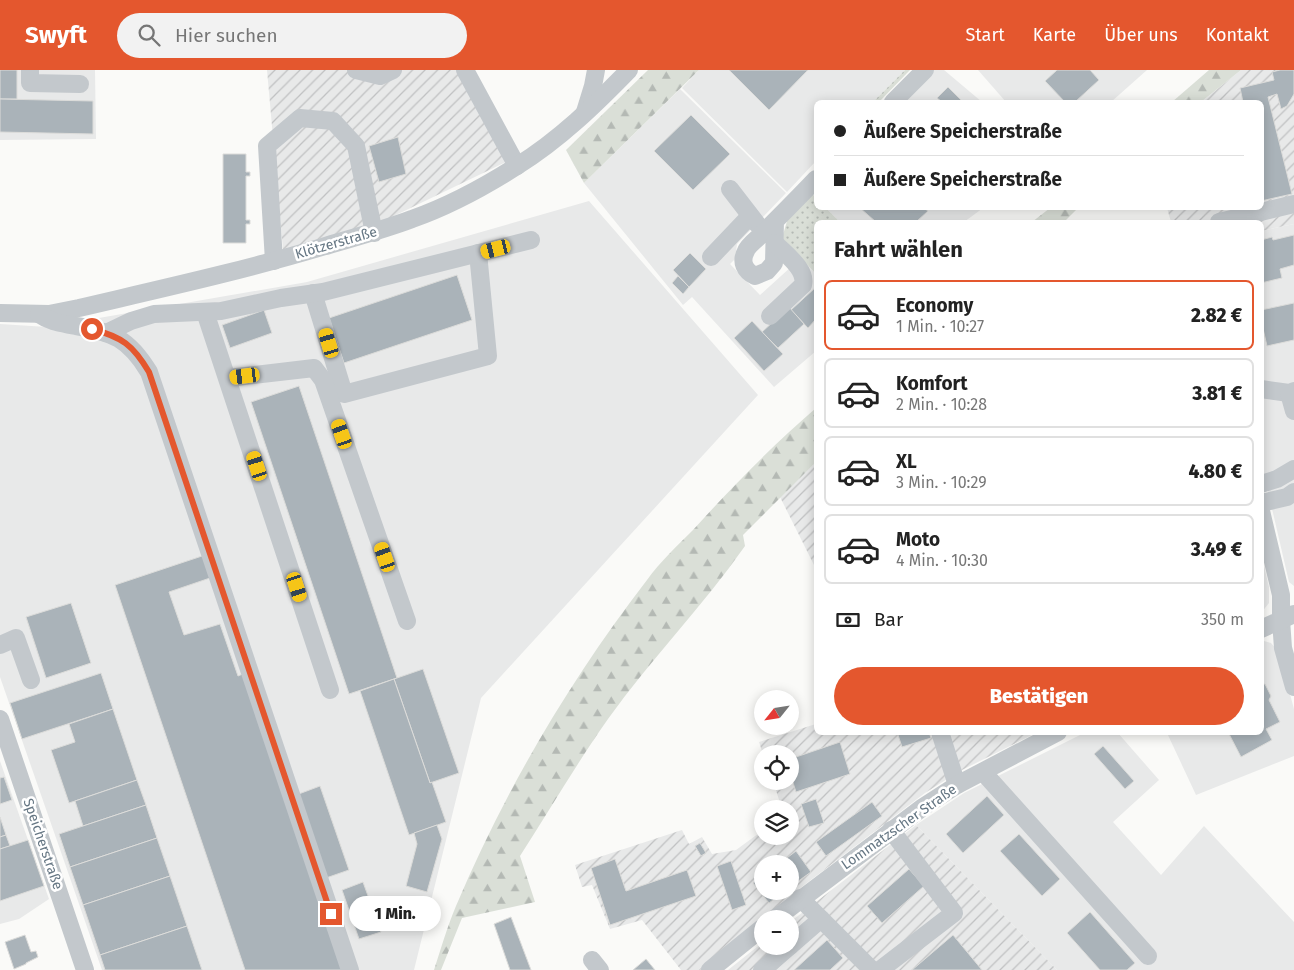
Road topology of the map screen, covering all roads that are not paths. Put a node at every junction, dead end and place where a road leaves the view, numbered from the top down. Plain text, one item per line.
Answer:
1 (30, 70) edge
2 (356, 70) edge
3 (393, 70) edge
4 (465, 70) edge
5 (596, 70) edge
6 (629, 70) edge
7 (925, 70) edge
8 (80, 84) dead end
9 (897, 100) edge
10 (584, 114) junction
11 (517, 166) junction
12 (814, 181) edge
13 (730, 189) dead end
14 (1294, 204) edge
15 (750, 216) junction
16 (1227, 220) edge
17 (771, 232) junction
18 (374, 233) junction
19 (531, 240) dead end
20 (478, 253) junction
21 (711, 257) dead end
22 (274, 261) junction
23 (313, 293) junction
24 (206, 312) junction
25 (0, 313) edge
26 (38, 314) junction
27 (770, 316) dead end
28 (106, 333) junction
29 (228, 378) junction
30 (1264, 389) edge
31 (1291, 392) edge
32 (1294, 411) edge
33 (1294, 469) edge
34 (1264, 483) edge
35 (1294, 491) edge
36 (1264, 503) edge
37 (1264, 524) edge
38 (1287, 617) edge
39 (408, 621) dead end
40 (1264, 628) edge
41 (0, 644) edge
42 (1292, 676) edge
43 (32, 680) dead end
44 (330, 690) dead end
45 (0, 719) edge
46 (941, 735) edge
47 (1052, 735) edge
48 (982, 772) junction
49 (957, 785) junction
50 (891, 830) junction
51 (800, 898) junction
52 (786, 910) edge
53 (821, 919) junction
54 (754, 934) edge
55 (799, 938) edge
56 (780, 955) edge
57 (1148, 956) dead end
58 (85, 970) edge
59 (350, 970) edge
60 (710, 970) edge
61 (762, 970) edge
62 (872, 970) edge
63 (880, 970) edge

1 - 8 street
2 - 3 street
4 - 11 street
5 - 10 street
6 - 10 street, Klötzerstraße
7 - 9 street
10 - 11 street, Klötzerstraße
11 - 18 street, Klötzerstraße
12 - 17 street
13 - 15 street
14 - 16 street
15 - 17 street
15 - 21 street
17 - 27 street
18 - 22 street, Klötzerstraße
18 - 22 street
19 - 20 street
20 - 23 street
20 - 23 street
22 - 26 street, Klötzerstraße
23 - 24 street
24 - 28 street
24 - 29 street
25 - 26 street, Klötzerstraße
26 - 28 street
28 - 59 street
29 - 39 street
29 - 44 street
30 - 31 street
31 - 32 street
33 - 34 street
35 - 36 street
37 - 38 street
38 - 40 street
38 - 42 street
41 - 43 street
45 - 58 street, Speicherstraße
46 - 49 street
47 - 48 street, Lommatzscher Straße
48 - 49 street, Lommatzscher Straße
48 - 57 street
49 - 50 street, Lommatzscher Straße
50 - 51 street, Lommatzscher Straße
50 - 63 street
51 - 52 street, Lommatzscher Straße
51 - 53 street
53 - 55 street
53 - 62 street
54 - 60 street
56 - 61 street

